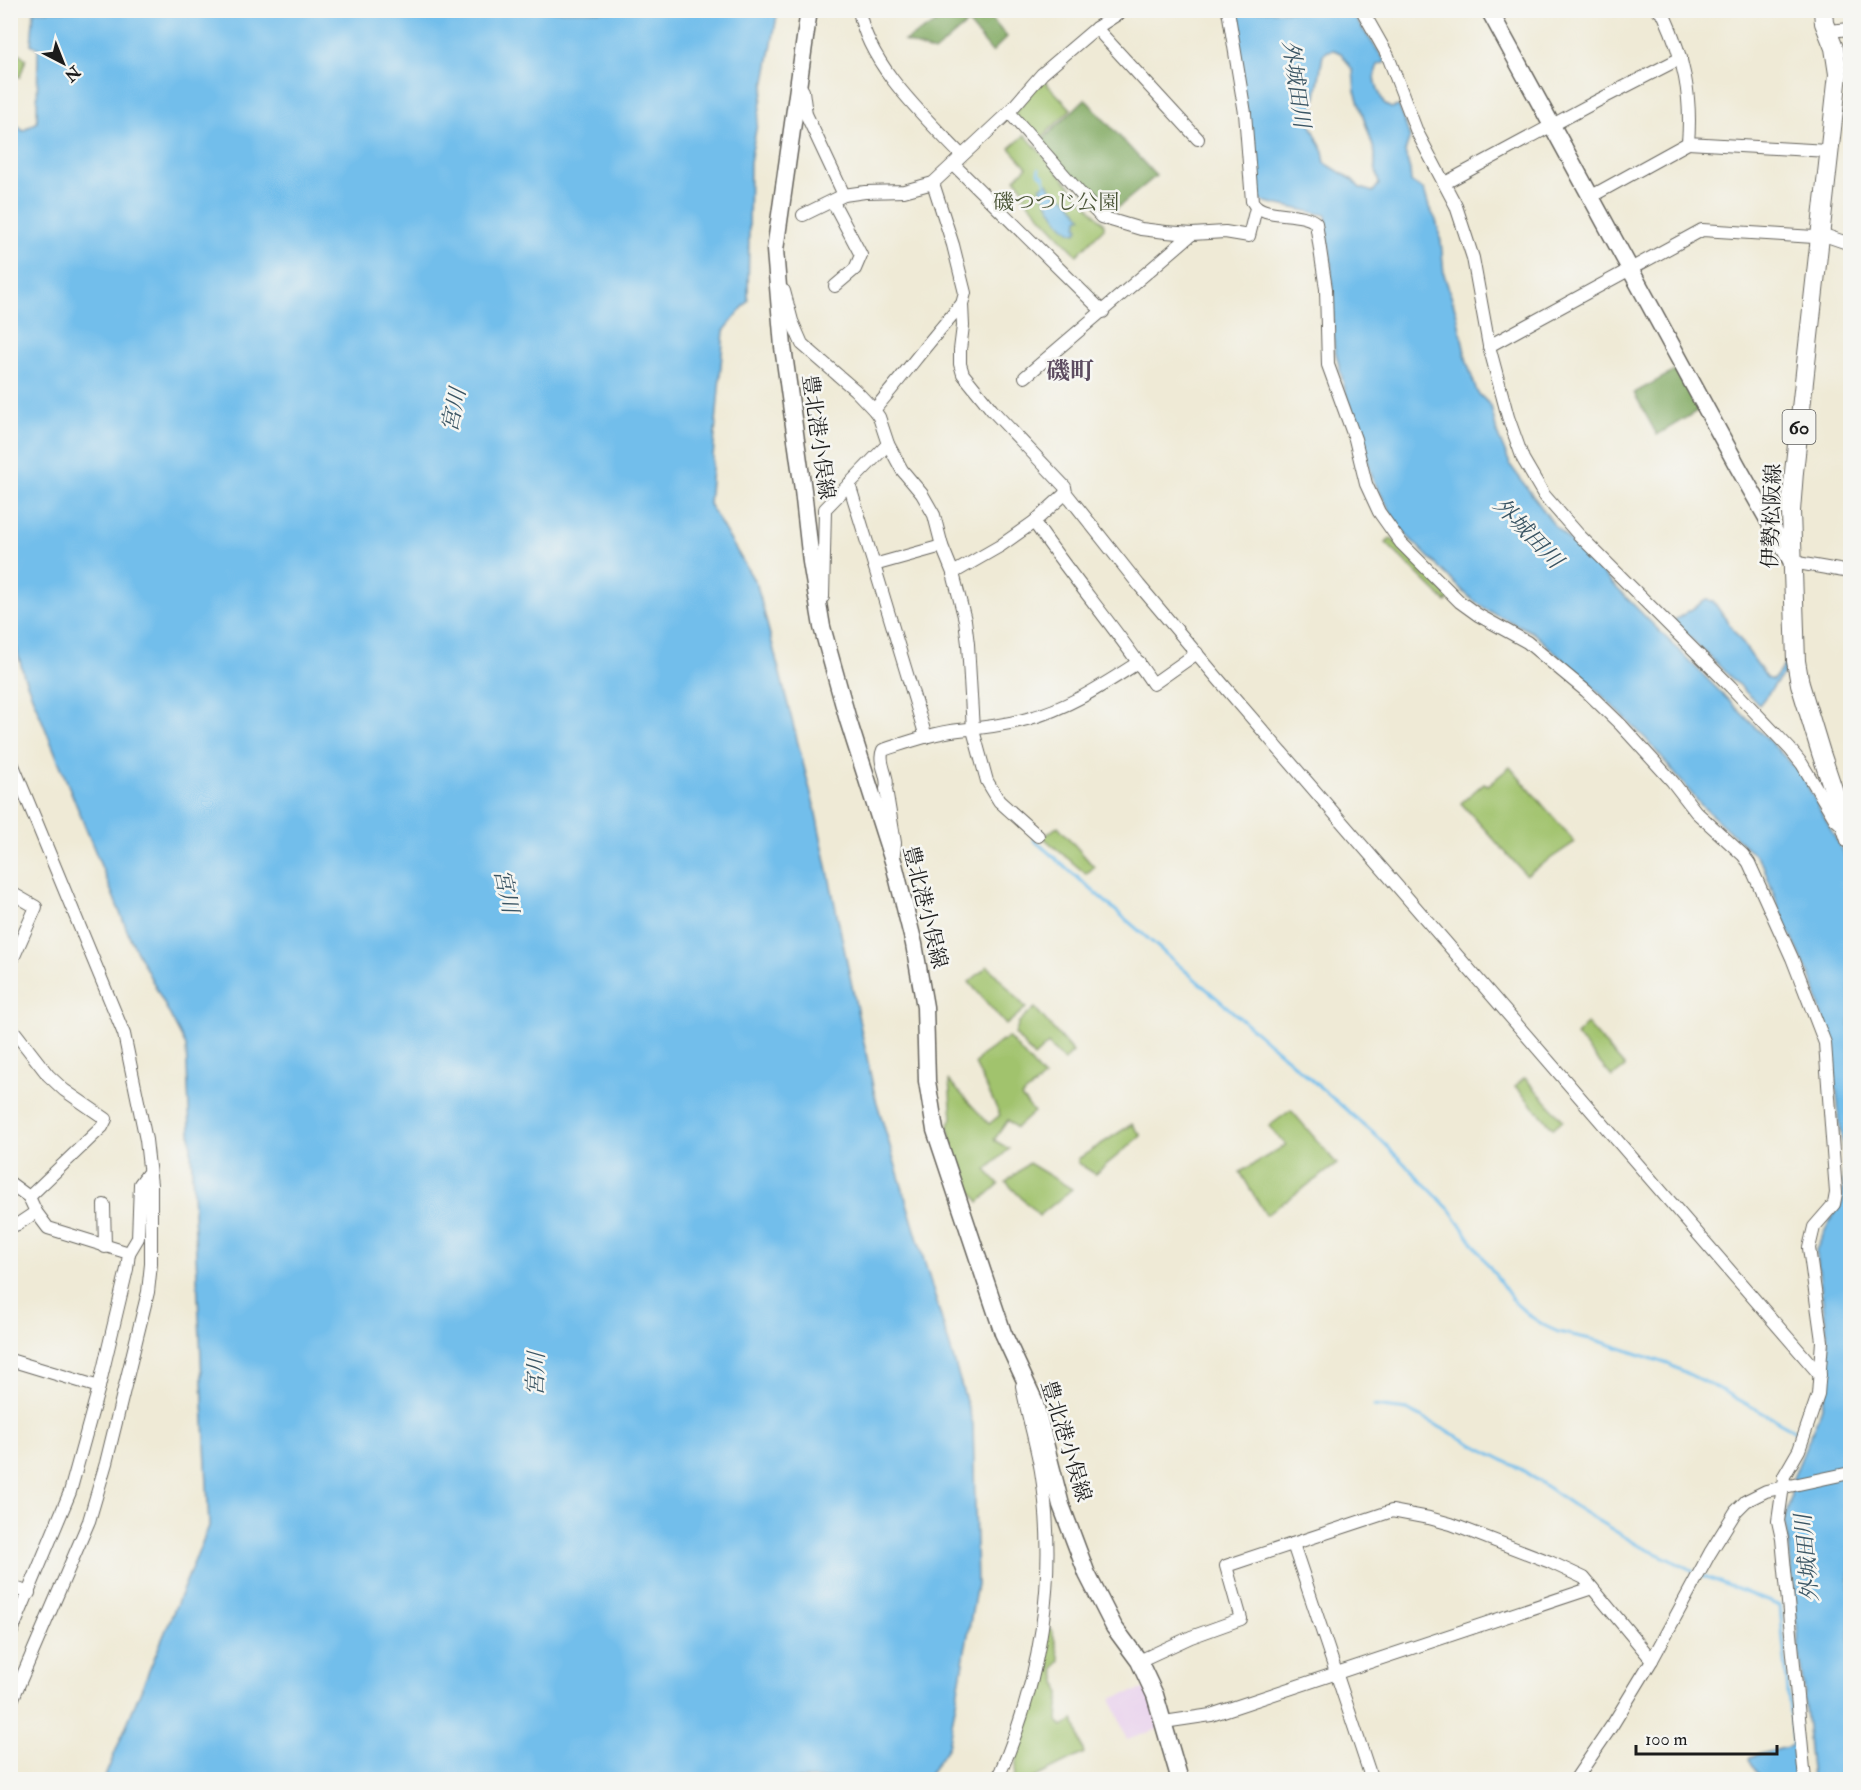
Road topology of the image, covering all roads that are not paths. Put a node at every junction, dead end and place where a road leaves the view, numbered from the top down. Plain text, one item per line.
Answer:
1 (809, 10) edge
2 (859, 10) edge
3 (1124, 10) edge
4 (1228, 10) edge
5 (1362, 10) edge
6 (1488, 10) edge
7 (1658, 10) edge
8 (1823, 10) edge
9 (1096, 28) junction
10 (1851, 29) edge
11 (1829, 31) junction
12 (1681, 58) junction
13 (797, 82) junction
14 (1009, 111) junction
15 (1552, 126) junction
16 (1198, 139) dead end
17 (1688, 143) junction
18 (1828, 151) junction
19 (957, 160) junction
20 (933, 183) junction
21 (1445, 183) junction
22 (844, 195) junction
23 (1590, 197) junction
24 (833, 202) junction
25 (1256, 208) junction
26 (803, 215) dead end
27 (1192, 234) junction
28 (1821, 234) junction
29 (1851, 244) edge
30 (1629, 269) junction
31 (776, 271) junction
32 (835, 286) dead end
33 (962, 304) junction
34 (1103, 312) junction
35 (1488, 346) junction
36 (1025, 377) dead end
37 (874, 410) junction
38 (888, 444) junction
39 (849, 484) junction
40 (1066, 493) junction
41 (1034, 522) junction
42 (942, 546) junction
43 (1792, 562) junction
44 (874, 565) junction
45 (1851, 572) edge
46 (953, 573) junction
47 (822, 627) junction
48 (1197, 653) junction
49 (1139, 662) junction
50 (973, 730) junction
51 (926, 737) junction
52 (10, 759) edge
53 (1848, 834) edge
54 (1038, 836) dead end
55 (894, 864) junction
56 (10, 892) edge
57 (10, 965) edge
58 (10, 1026) edge
59 (149, 1172) junction
60 (10, 1183) edge
61 (29, 1197) junction
62 (104, 1205) dead end
63 (36, 1212) junction
64 (10, 1227) edge
65 (105, 1247) junction
66 (129, 1254) junction
67 (10, 1360) edge
68 (1020, 1372) junction
69 (1820, 1375) junction
70 (99, 1388) junction
71 (1851, 1473) edge
72 (1785, 1485) junction
73 (1293, 1544) junction
74 (10, 1586) edge
75 (1592, 1588) junction
76 (29, 1593) junction
77 (10, 1636) edge
78 (1652, 1660) junction
79 (1139, 1661) junction
80 (1336, 1674) junction
81 (10, 1705) edge
82 (1164, 1722) junction
83 (998, 1779) edge
84 (1180, 1779) edge
85 (1372, 1779) edge
86 (1575, 1779) edge
87 (1805, 1779) edge

1 - 13 main road, 豊北港小俣線
2 - 19 street
3 - 9 street
4 - 25 street
5 - 21 street
6 - 15 main road
7 - 12 street
8 - 11 main road, 伊勢松阪線 / 60
9 - 14 street
9 - 16 street
10 - 11 street
11 - 18 main road, 伊勢松阪線 / 60
12 - 15 street
12 - 17 street
13 - 22 street
13 - 31 main road, 豊北港小俣線
14 - 19 street
14 - 27 street
15 - 21 street
15 - 23 main road
17 - 18 street
17 - 23 street
18 - 28 main road, 伊勢松阪線 / 60
19 - 20 street
19 - 34 street
20 - 22 street
20 - 33 street
21 - 35 street
22 - 24 street
23 - 30 main road
24 - 26 street
24 - 32 street
25 - 27 street
25 - 69 street
27 - 34 street
28 - 29 street
28 - 30 street
28 - 43 main road, 伊勢松阪線 / 60
30 - 35 street
30 - 43 main road
31 - 37 street
31 - 47 main road, 豊北港小俣線
33 - 37 street
33 - 40 street
34 - 36 street
35 - 53 street
37 - 38 street
38 - 39 street
38 - 42 street
39 - 44 street
39 - 47 street
40 - 41 street
40 - 48 street
41 - 46 street
41 - 49 street
42 - 44 street
42 - 46 street
43 - 45 street
43 - 53 main road, 伊勢松阪線 / 60
44 - 51 street
46 - 50 street
47 - 55 main road, 豊北港小俣線
48 - 49 street
48 - 69 street
49 - 50 street
50 - 51 street
50 - 54 street
51 - 55 street
52 - 59 street
55 - 68 main road, 豊北港小俣線
56 - 57 street
58 - 61 street
59 - 66 street
59 - 81 street
60 - 61 street
61 - 63 street
62 - 65 street
63 - 64 street
63 - 65 street
65 - 66 street
66 - 70 street
67 - 70 street
68 - 79 main road, 豊北港小俣線
68 - 83 street
69 - 72 street
70 - 76 street
71 - 72 street
72 - 78 street
72 - 87 street
73 - 75 street
73 - 79 street
73 - 80 street
74 - 76 street
75 - 78 street
75 - 80 street
76 - 77 street
78 - 86 street
79 - 82 main road, 豊北港小俣線
80 - 82 street
80 - 85 street
82 - 84 main road, 豊北港小俣線

